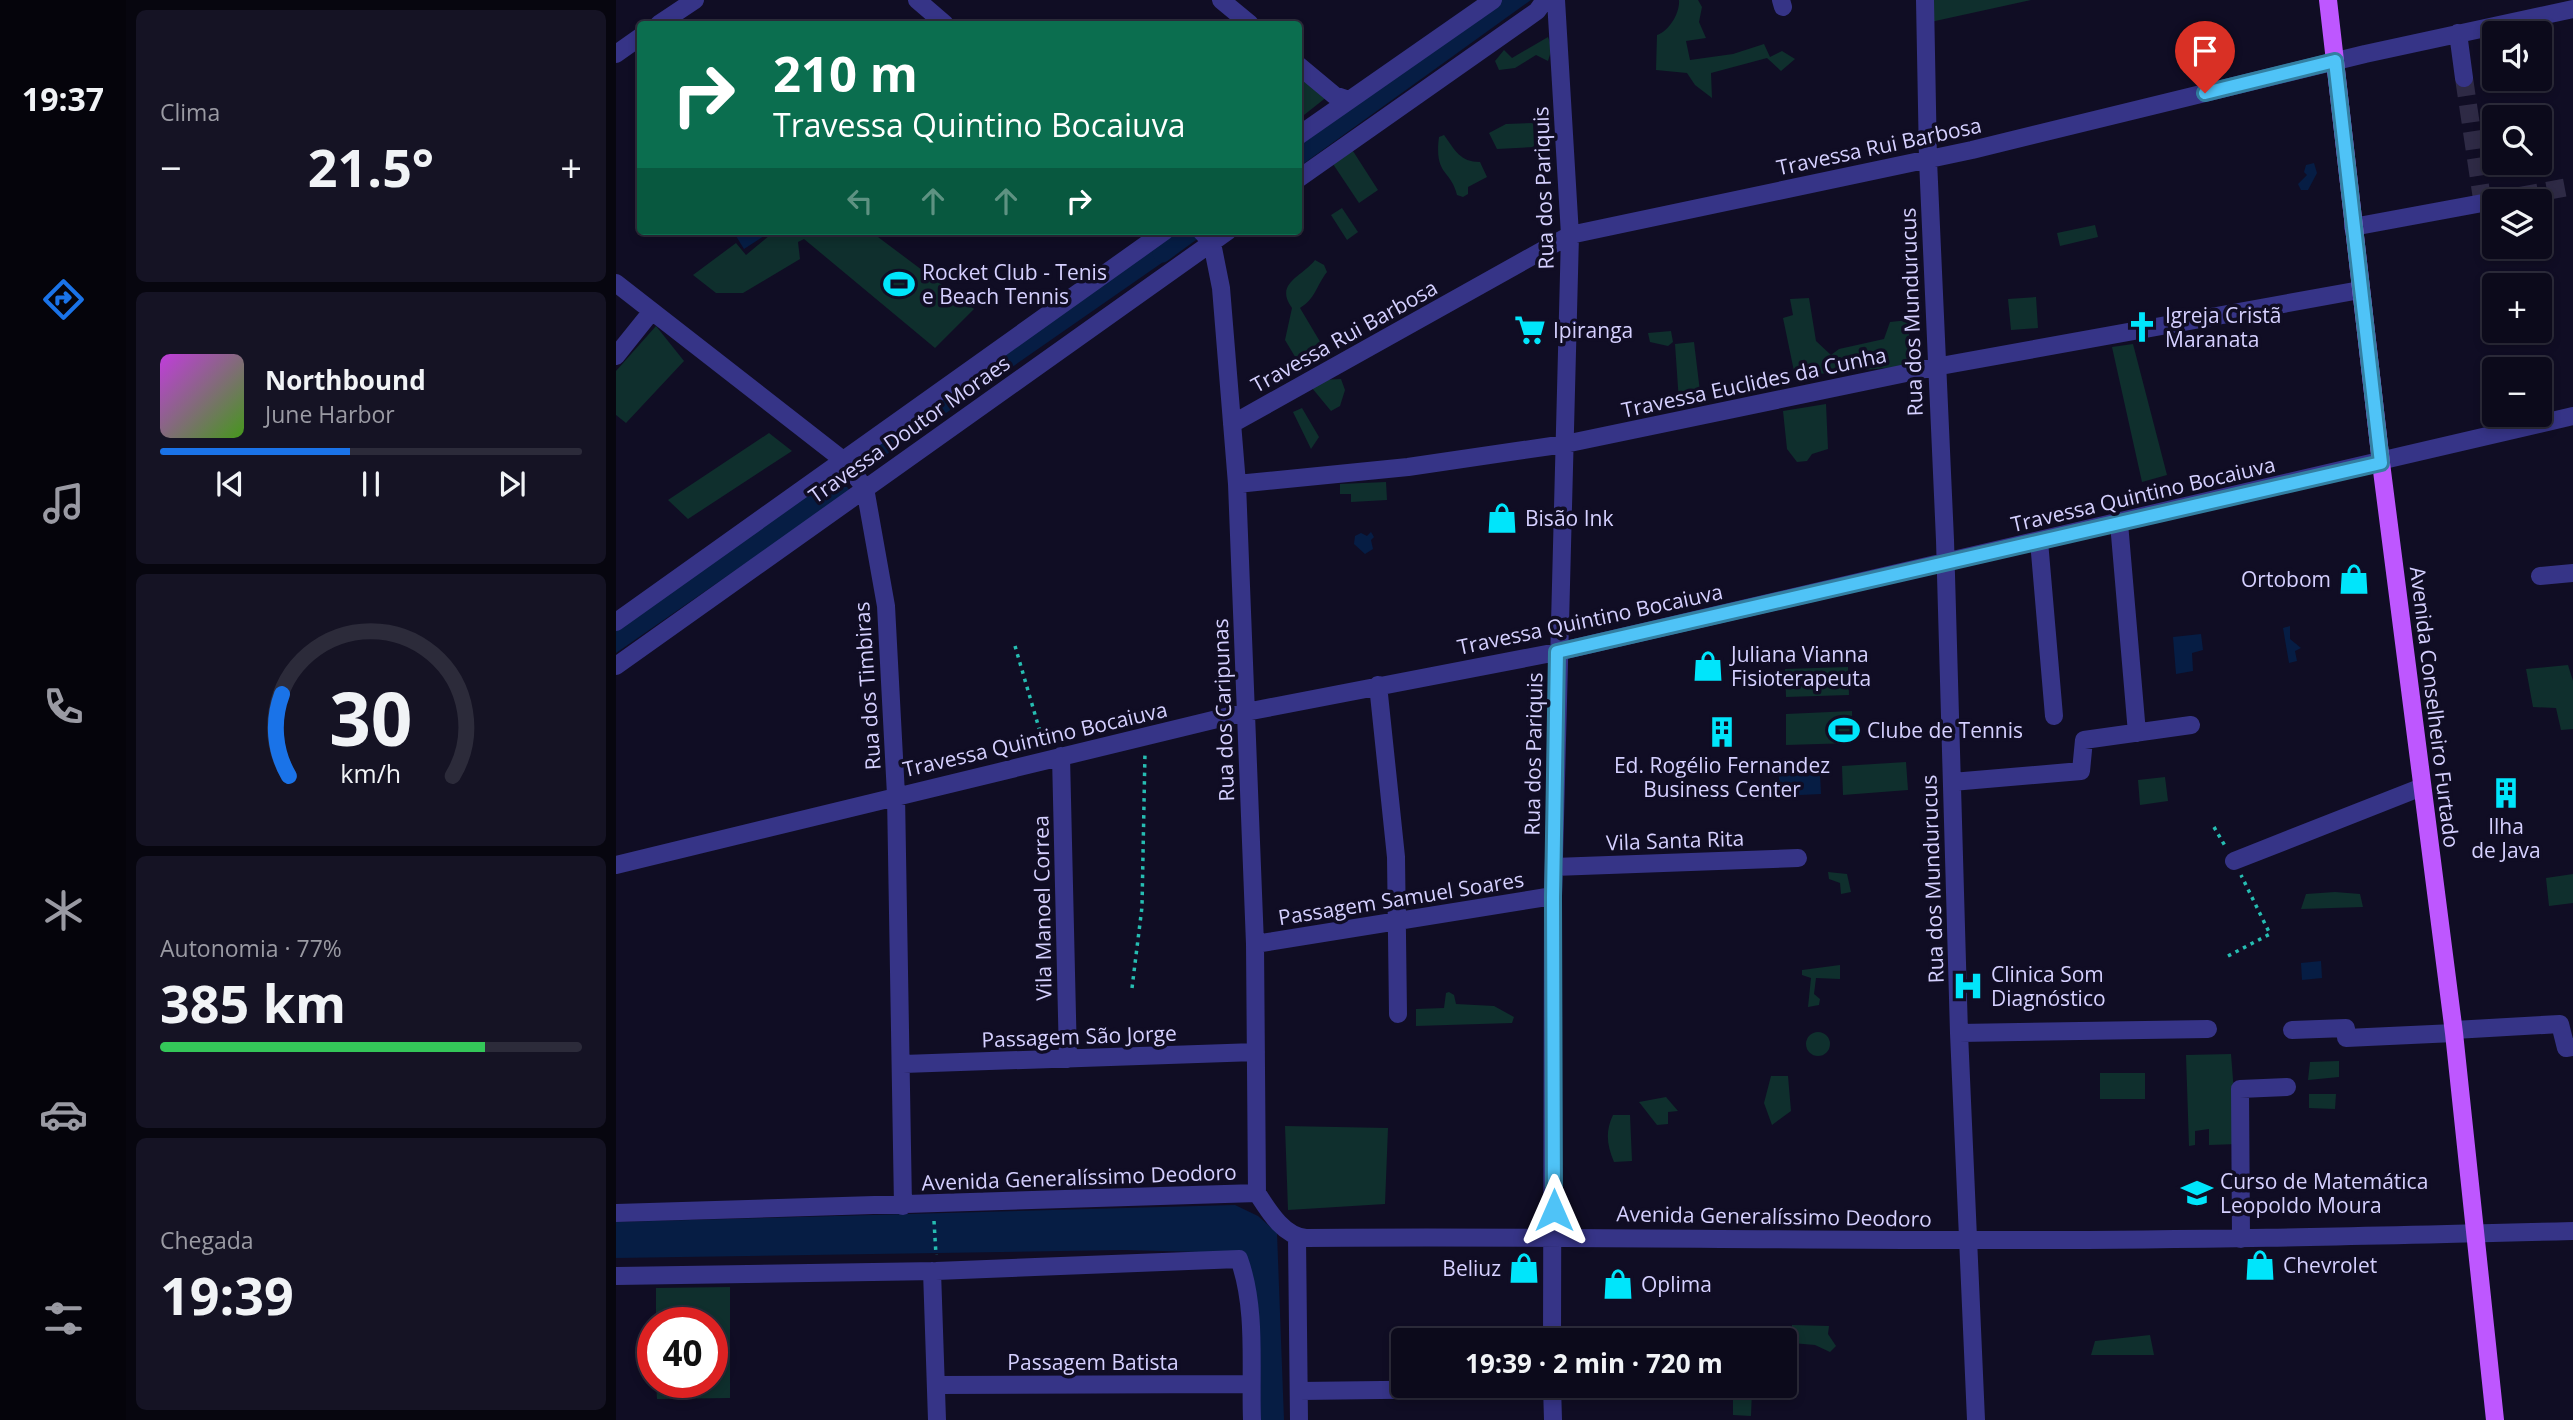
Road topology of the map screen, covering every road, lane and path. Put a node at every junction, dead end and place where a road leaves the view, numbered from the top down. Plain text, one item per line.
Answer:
1 (695, 0) edge
2 (917, 0) edge
3 (1221, 0) edge
4 (1493, 0) edge
5 (1545, 0) edge
6 (1556, 0) edge
7 (1925, 0) edge
8 (2328, 0) edge
9 (2573, 9) edge
10 (664, 21) edge
11 (939, 21) edge
12 (1246, 21) edge
13 (2458, 33) junction
14 (637, 39) edge
15 (616, 54) edge
16 (2335, 61) junction
17 (1302, 68) edge
18 (2464, 78) tunnel mouth
19 (1349, 100) junction
20 (1302, 133) edge
21 (1928, 160) junction
22 (1302, 176) edge
23 (2482, 202) edge
24 (2353, 227) junction
25 (1159, 235) edge
26 (1570, 235) junction
27 (1207, 237) edge
28 (616, 283) edge
29 (2360, 290) junction
30 (652, 311) junction
31 (616, 356) edge
32 (1935, 367) junction
33 (2573, 416) edge
34 (1232, 424) junction
35 (1564, 444) junction
36 (843, 460) junction
37 (2381, 463) junction
38 (1237, 484) junction
39 (865, 488) junction
40 (2119, 523) junction
41 (2039, 541) junction
42 (1946, 563) junction
43 (2573, 573) edge
44 (2540, 576) dead end
45 (616, 622) edge
46 (1015, 646) dead end
47 (1557, 652) junction
48 (616, 666) edge
49 (1378, 685) junction
50 (1246, 712) junction
51 (2054, 716) dead end
52 (2191, 725) dead end
53 (2137, 733) junction
54 (1041, 735) dead end
55 (1145, 736) junction
56 (1061, 756) junction
57 (1952, 782) junction
58 (2422, 787) junction
59 (896, 795) junction
60 (2214, 827) dead end
61 (1798, 858) dead end
62 (2234, 861) junction
63 (616, 865) edge
64 (1554, 867) junction
65 (1553, 897) junction
66 (1399, 923) junction
67 (1255, 944) junction
68 (2228, 956) dead end
69 (1132, 988) dead end
70 (1398, 1014) dead end
71 (2208, 1029) dead end
72 (2292, 1030) dead end
73 (2454, 1031) junction
74 (1959, 1033) junction
75 (2573, 1047) edge
76 (1256, 1052) junction
77 (1068, 1059) junction
78 (903, 1064) junction
79 (2287, 1087) dead end
80 (1257, 1193) junction
81 (934, 1205) junction
82 (903, 1206) junction
83 (616, 1213) edge
84 (2573, 1231) edge
85 (2474, 1233) junction
86 (1554, 1236) junction
87 (1297, 1237) junction
88 (2241, 1238) junction
89 (1967, 1240) junction
90 (934, 1270) junction
91 (616, 1276) edge
92 (1552, 1328) edge
93 (1251, 1384) junction
94 (936, 1385) junction
95 (1391, 1390) edge
96 (1299, 1391) junction
97 (1552, 1398) edge
98 (937, 1420) edge
99 (1252, 1420) edge
100 (1299, 1420) edge
101 (1553, 1420) edge
102 (1976, 1420) edge
103 (2495, 1420) edge

1 - 10 street
2 - 11 street
3 - 12 street
4 - 19 street
5 - 22 street
6 - 26 street, Rua dos Pariquis
7 - 21 street, Rua dos Mundurucus
8 - 16 main road, Avenida Conselheiro Furtado
9 - 13 street, Travessa Rui Barbosa
13 - 16 street, Travessa Rui Barbosa
13 - 18 street
14 - 15 street
16 - 21 street, Travessa Rui Barbosa
16 - 24 main road, Avenida Conselheiro Furtado
17 - 19 street
19 - 20 street
21 - 26 street, Travessa Rui Barbosa
21 - 32 street, Rua dos Mundurucus
23 - 24 street
24 - 29 main road, Avenida Conselheiro Furtado
25 - 36 street, Travessa Doutor Moraes
26 - 34 street, Travessa Rui Barbosa
26 - 35 street, Rua dos Pariquis
27 - 34 street, Rua dos Caripunas
27 - 39 street, Travessa Doutor Moraes
28 - 30 street, Rua dos Timbiras
29 - 32 street, Travessa Euclides da Cunha
29 - 37 main road, Avenida Conselheiro Furtado
30 - 31 street
30 - 36 street, Rua dos Timbiras
32 - 35 street, Travessa Euclides da Cunha
32 - 42 street, Rua dos Mundurucus
33 - 37 street, Travessa Quintino Bocaiuva
34 - 38 street, Rua dos Caripunas
35 - 38 street, Travessa Euclides da Cunha
35 - 47 street, Rua dos Pariquis
36 - 39 street, Rua dos Timbiras
36 - 45 street, Travessa Doutor Moraes
37 - 40 street, Travessa Quintino Bocaiuva
37 - 58 main road, Avenida Conselheiro Furtado
38 - 50 street, Rua dos Caripunas
39 - 48 street, Travessa Doutor Moraes
39 - 59 street, Rua dos Timbiras
40 - 41 street, Travessa Quintino Bocaiuva
40 - 53 street
41 - 42 street, Travessa Quintino Bocaiuva
41 - 51 street
42 - 47 street, Travessa Quintino Bocaiuva
42 - 57 street, Rua dos Mundurucus
43 - 44 street
46 - 54 path
47 - 49 street, Travessa Quintino Bocaiuva
47 - 64 street, Rua dos Pariquis
49 - 50 street, Travessa Quintino Bocaiuva
49 - 66 street
50 - 55 street, Travessa Quintino Bocaiuva
50 - 67 street, Rua dos Caripunas
52 - 53 street
53 - 57 street
55 - 56 street, Travessa Quintino Bocaiuva
55 - 69 path
56 - 59 street, Travessa Quintino Bocaiuva
56 - 77 street, Vila Manoel Correa
57 - 74 street, Rua dos Mundurucus
58 - 62 street
58 - 73 main road, Avenida Conselheiro Furtado
59 - 63 street, Travessa Quintino Bocaiuva
59 - 78 street, Rua dos Timbiras
60 - 62 path
61 - 64 street, Vila Santa Rita
62 - 68 path
64 - 65 street, Rua dos Pariquis
65 - 66 street, Passagem Samuel Soares
65 - 86 street, Rua dos Pariquis
66 - 67 street, Passagem Samuel Soares
66 - 70 street
67 - 76 street, Rua dos Caripunas
71 - 74 street
72 - 73 street
73 - 75 street
73 - 85 main road, Avenida Conselheiro Furtado
74 - 89 street, Rua dos Mundurucus
76 - 77 street, Passagem São Jorge
76 - 80 street, Rua dos Caripunas
77 - 78 street, Passagem São Jorge
78 - 82 street, Rua dos Timbiras
79 - 88 street
80 - 81 street, Avenida Generalíssimo Deodoro
80 - 87 street, Avenida Generalíssimo Deodoro
81 - 82 street, Avenida Generalíssimo Deodoro
81 - 90 path
82 - 83 street, Avenida Generalíssimo Deodoro
84 - 85 street, Avenida Generalíssimo Deodoro
85 - 88 street, Avenida Generalíssimo Deodoro
85 - 103 main road, Avenida Conselheiro Furtado
86 - 87 street, Avenida Generalíssimo Deodoro
86 - 89 street, Avenida Generalíssimo Deodoro
86 - 92 street, Rua dos Pariquis
87 - 96 street
88 - 89 street, Avenida Generalíssimo Deodoro
89 - 102 street, Rua dos Mundurucus
90 - 91 street
90 - 93 street
90 - 94 street
93 - 94 street, Passagem Batista
93 - 99 street
94 - 98 street
95 - 96 street
96 - 100 street
97 - 101 street

